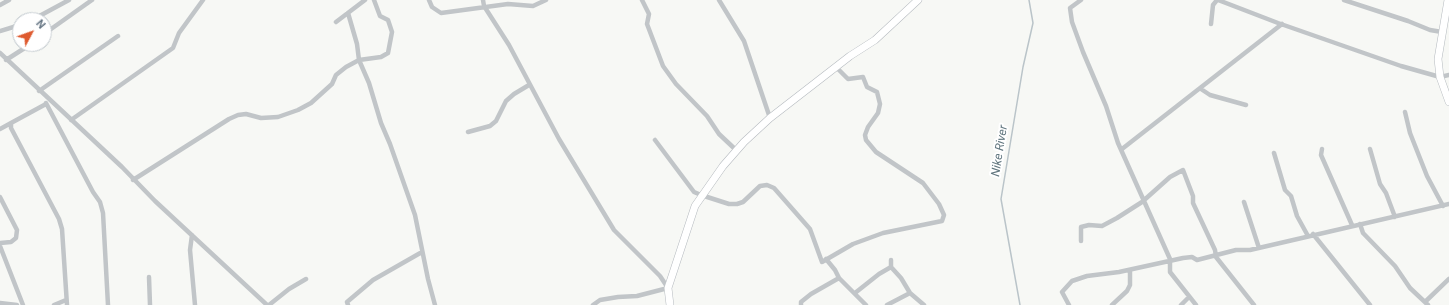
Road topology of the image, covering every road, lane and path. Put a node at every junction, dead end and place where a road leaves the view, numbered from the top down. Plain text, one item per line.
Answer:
1 (9, 0) edge
2 (69, 0) edge
3 (92, 0) edge
4 (203, 0) edge
5 (365, 0) edge
6 (374, 0) edge
7 (429, 0) edge
8 (482, 0) edge
9 (546, 0) edge
10 (642, 0) edge
11 (719, 0) edge
12 (918, 0) edge
13 (1218, 0) edge
14 (1344, 0) edge
15 (1448, 0) edge
16 (1078, 1) edge
17 (0, 5) edge
18 (484, 6) junction
19 (47, 12) edge
20 (348, 13) junction
21 (336, 22) dead end
22 (1210, 24) dead end
23 (1282, 24) junction
24 (12, 27) edge
25 (52, 28) edge
26 (0, 31) edge
27 (1442, 32) junction
28 (118, 36) dead end
29 (18, 52) edge
30 (0, 53) edge
31 (6, 60) junction
32 (359, 60) junction
33 (836, 67) junction
34 (1449, 75) edge
35 (1440, 77) junction
36 (529, 85) junction
37 (1201, 89) junction
38 (39, 91) junction
39 (47, 102) junction
40 (1449, 102) edge
41 (1246, 105) dead end
42 (1405, 112) dead end
43 (770, 118) junction
44 (71, 120) junction
45 (11, 123) junction
46 (0, 129) edge
47 (468, 132) dead end
48 (655, 140) dead end
49 (1122, 149) junction
50 (1322, 149) dead end
51 (1370, 149) dead end
52 (736, 150) junction
53 (1274, 153) dead end
54 (134, 180) junction
55 (701, 195) junction
56 (0, 197) edge
57 (1144, 200) junction
58 (1244, 202) dead end
59 (1449, 204) edge
60 (1443, 206) junction
61 (1394, 217) junction
62 (1360, 224) junction
63 (1352, 226) junction
64 (1314, 234) junction
65 (192, 235) junction
66 (1308, 236) junction
67 (1081, 241) dead end
68 (0, 244) edge
69 (1259, 248) junction
70 (422, 252) junction
71 (1216, 257) junction
72 (826, 259) junction
73 (891, 260) dead end
74 (1170, 262) junction
75 (891, 267) junction
76 (1130, 270) junction
77 (149, 277) dead end
78 (839, 278) junction
79 (306, 279) dead end
80 (1449, 279) edge
81 (668, 288) junction
82 (855, 293) junction
83 (910, 294) junction
84 (1189, 297) junction
85 (66, 302) edge
86 (0, 303) edge
87 (600, 303) edge
88 (1427, 303) edge
89 (17, 305) edge
90 (23, 305) edge
91 (54, 305) edge
92 (108, 305) edge
93 (150, 305) edge
94 (195, 305) edge
95 (268, 305) edge
96 (348, 305) edge
97 (435, 305) edge
98 (593, 305) edge
99 (670, 305) edge
100 (801, 305) edge
101 (866, 305) edge
102 (887, 305) edge
103 (924, 305) edge
104 (1067, 305) edge
105 (1112, 305) edge
106 (1181, 305) edge
107 (1196, 305) edge
108 (1254, 305) edge
109 (1370, 305) edge

1 - 17 street
2 - 19 street
3 - 25 street
4 - 44 street
5 - 20 street
6 - 32 street
7 - 18 street
8 - 18 street
9 - 18 street
10 - 52 street
11 - 43 street
12 - 33 street
13 - 22 street
13 - 23 street
14 - 27 street
15 - 27 street
16 - 49 street
18 - 36 street
20 - 21 street
20 - 32 street
23 - 35 street
23 - 37 street
24 - 26 street
27 - 35 street
28 - 38 street
29 - 31 street
30 - 31 street
31 - 38 street
32 - 54 street
32 - 70 street
33 - 43 street
33 - 72 street
34 - 35 street
35 - 40 street
36 - 47 street
36 - 81 street
37 - 41 street
37 - 49 street
38 - 39 street
39 - 44 street
39 - 45 street
39 - 92 street
42 - 60 street
43 - 52 street
44 - 54 street
45 - 46 street
45 - 85 street
48 - 55 street
49 - 57 street
50 - 63 street
51 - 61 street
52 - 55 street
53 - 66 street
54 - 65 street
55 - 72 street
55 - 81 street
56 - 68 street
57 - 67 street
57 - 71 street
57 - 74 street
58 - 69 street
59 - 60 street
60 - 61 street
61 - 62 street
62 - 63 street
62 - 88 street
63 - 64 street
64 - 66 street
64 - 109 street
65 - 94 street
65 - 95 street
66 - 69 street
68 - 90 street
69 - 71 street
70 - 96 street
70 - 97 street
71 - 74 street
71 - 108 street
72 - 78 street
73 - 75 street
74 - 76 street
74 - 84 street
75 - 82 street
75 - 83 street
76 - 104 street
76 - 105 street
77 - 93 street
78 - 82 street
78 - 100 street
79 - 95 street
80 - 88 street
81 - 87 street
81 - 99 street
82 - 101 street
83 - 102 street
83 - 103 street
84 - 106 street
84 - 107 street
85 - 91 street
86 - 89 street
87 - 98 street

